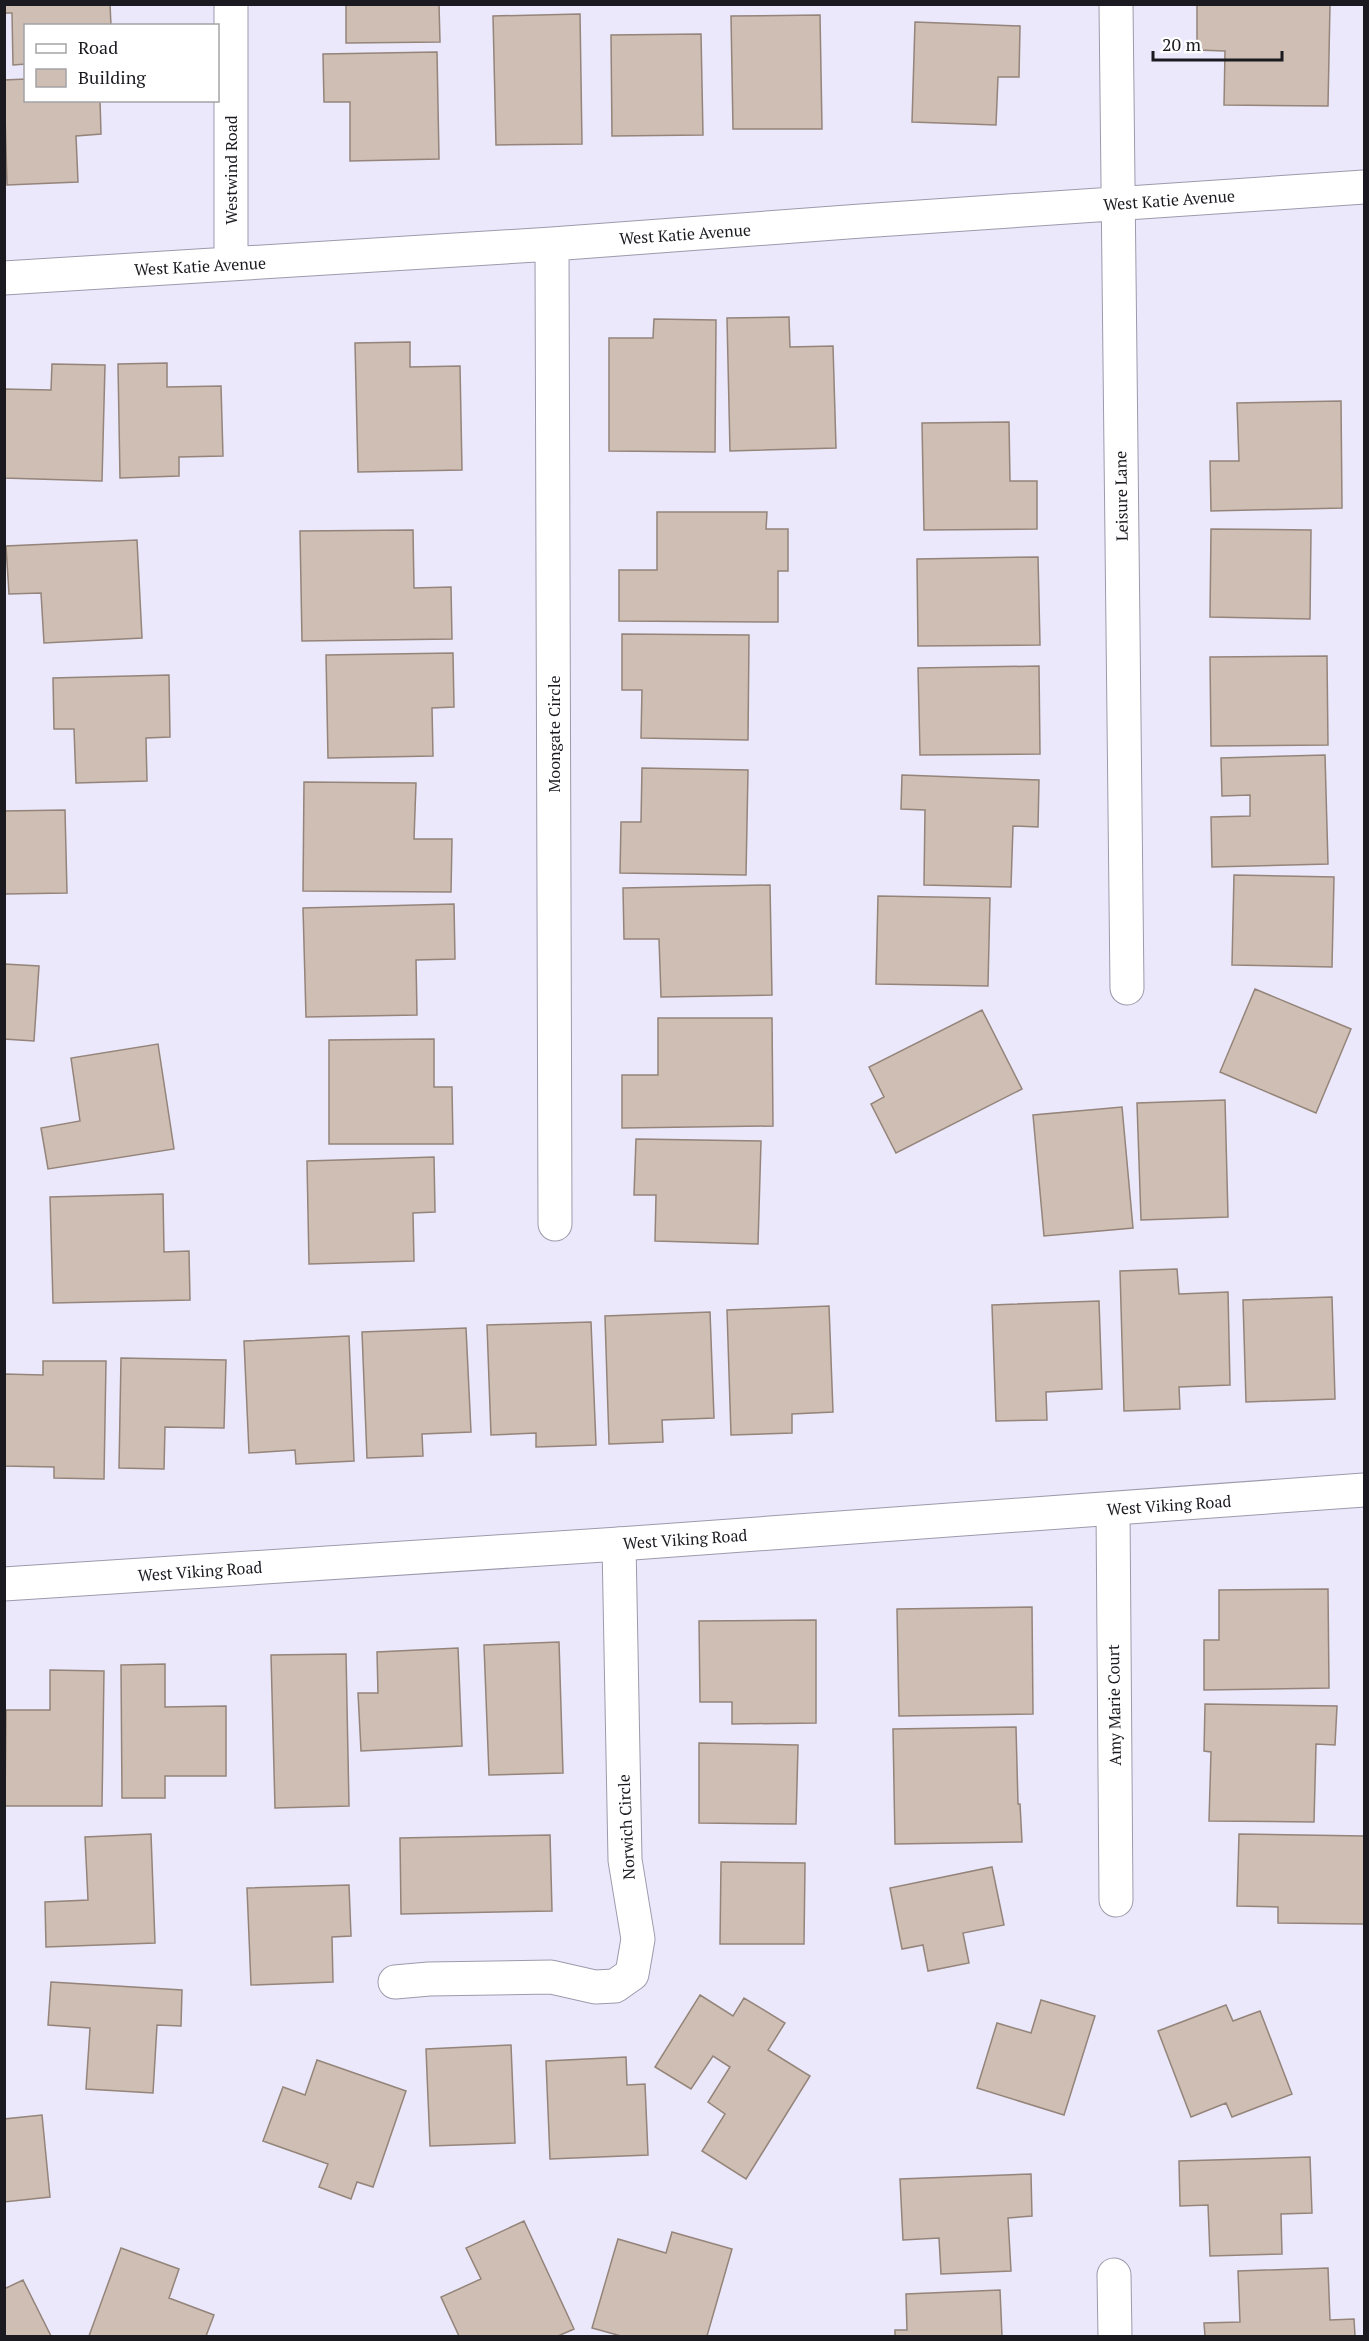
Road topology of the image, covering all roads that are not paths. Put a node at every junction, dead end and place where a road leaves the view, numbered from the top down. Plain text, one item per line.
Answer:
1 (231, 4) edge
2 (1116, 4) edge
3 (1365, 188) edge
4 (1117, 203) junction
5 (552, 244) junction
6 (231, 264) junction
7 (4, 278) edge
8 (1127, 988) dead end
9 (555, 1224) dead end
10 (1365, 1490) edge
11 (1113, 1509) junction
12 (619, 1544) junction
13 (4, 1584) edge
14 (1116, 1900) dead end
15 (395, 1982) dead end
16 (1114, 2275) dead end
17 (1115, 2337) edge

1 - 6 street, Westwind Road
2 - 4 street, Leisure Lane
3 - 4 street, West Katie Avenue
4 - 5 street, West Katie Avenue
4 - 8 street, Leisure Lane
5 - 6 street, West Katie Avenue
5 - 9 street, Moongate Circle
6 - 7 street, West Katie Avenue
10 - 11 street, West Viking Road
11 - 12 street, West Viking Road
11 - 14 street, Amy Marie Court
12 - 13 street, West Viking Road
12 - 15 street, Norwich Circle
16 - 17 street

